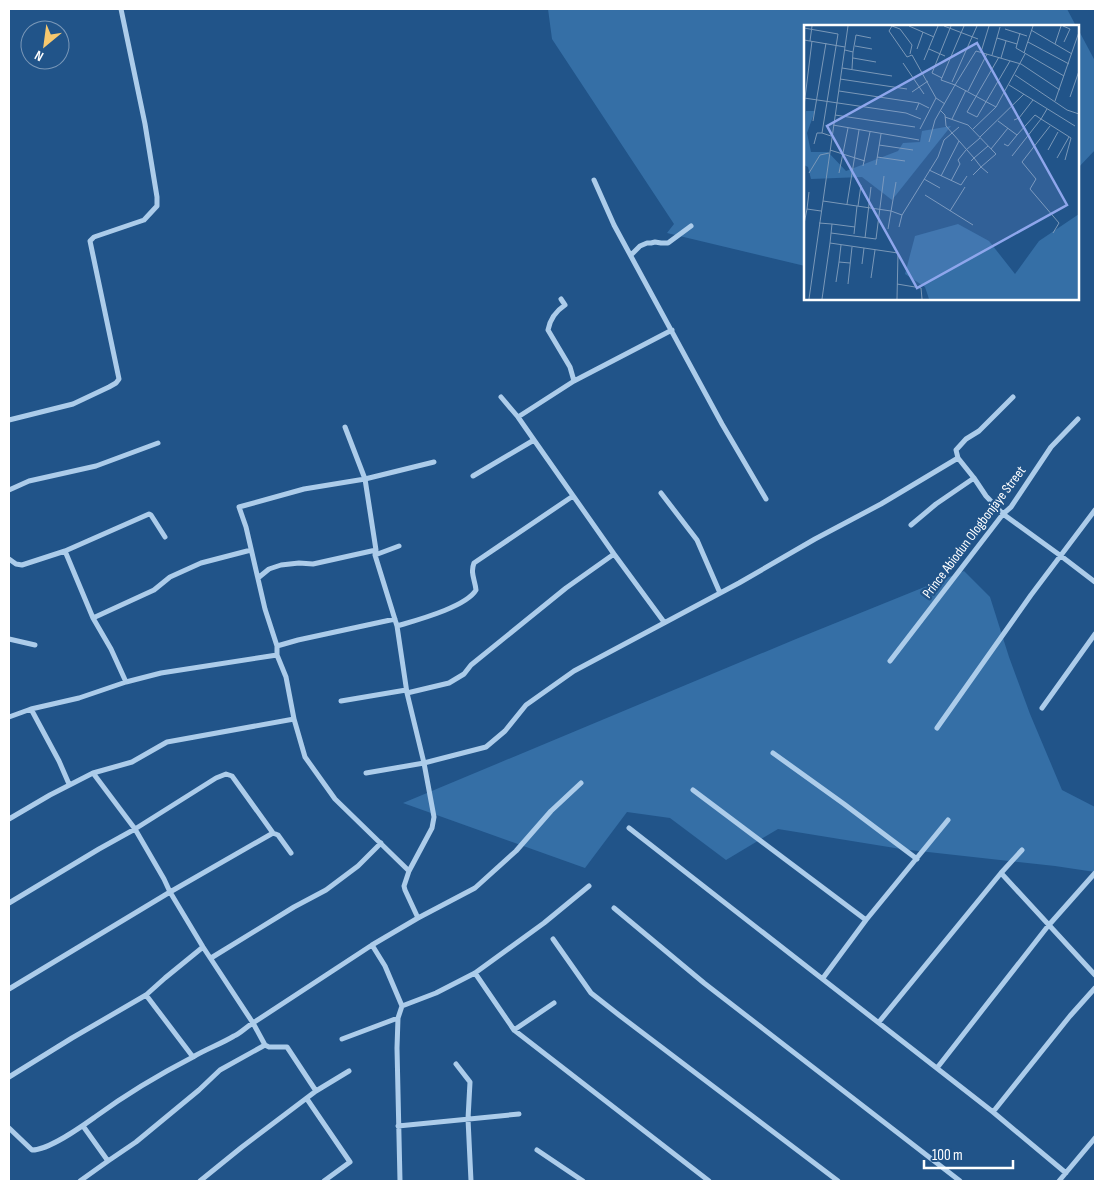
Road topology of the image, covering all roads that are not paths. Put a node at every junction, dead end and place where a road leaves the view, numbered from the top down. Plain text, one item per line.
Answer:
1 (121, 9) edge
2 (594, 180) dead end
3 (691, 226) dead end
4 (631, 255) junction
5 (561, 299) dead end
6 (672, 330) junction
7 (574, 381) junction
8 (501, 397) dead end
9 (1013, 397) dead end
10 (518, 418) junction
11 (1078, 419) dead end
12 (9, 420) edge
13 (345, 428) dead end
14 (534, 440) junction
15 (158, 443) dead end
16 (958, 458) junction
17 (434, 462) dead end
18 (473, 476) dead end
19 (974, 478) junction
20 (365, 479) junction
21 (9, 490) edge
22 (661, 493) dead end
23 (573, 496) junction
24 (766, 499) dead end
25 (1095, 510) edge
26 (1003, 514) junction
27 (911, 525) dead end
28 (165, 537) dead end
29 (399, 546) dead end
30 (251, 550) junction
31 (65, 551) junction
32 (376, 553) junction
33 (614, 554) junction
34 (1061, 556) junction
35 (9, 559) edge
36 (258, 578) junction
37 (1095, 582) edge
38 (720, 593) junction
39 (93, 618) junction
40 (395, 619) junction
41 (664, 622) junction
42 (397, 626) junction
43 (1095, 634) edge
44 (9, 639) edge
45 (35, 645) dead end
46 (277, 646) junction
47 (278, 655) junction
48 (890, 661) dead end
49 (126, 682) junction
50 (406, 692) junction
51 (341, 701) dead end
52 (1042, 708) dead end
53 (31, 709) junction
54 (9, 717) edge
55 (294, 719) junction
56 (937, 728) dead end
57 (773, 753) dead end
58 (424, 762) junction
59 (93, 773) junction
60 (366, 774) dead end
61 (581, 783) dead end
62 (69, 784) junction
63 (693, 790) dead end
64 (9, 819) edge
65 (948, 820) dead end
66 (629, 828) dead end
67 (135, 829) junction
68 (273, 833) junction
69 (381, 843) junction
70 (1022, 850) dead end
71 (291, 853) dead end
72 (917, 859) junction
73 (409, 870) junction
74 (1001, 873) junction
75 (1095, 873) edge
76 (589, 886) dead end
77 (170, 892) junction
78 (9, 903) edge
79 (614, 908) dead end
80 (418, 918) junction
81 (866, 920) junction
82 (1048, 926) junction
83 (553, 939) dead end
84 (372, 945) junction
85 (204, 947) junction
86 (211, 958) junction
87 (475, 973) junction
88 (1095, 975) edge
89 (823, 978) junction
90 (1095, 988) edge
91 (9, 989) edge
92 (146, 995) junction
93 (554, 1003) dead end
94 (402, 1006) junction
95 (398, 1018) junction
96 (879, 1022) junction
97 (252, 1023) junction
98 (514, 1030) junction
99 (342, 1039) dead end
100 (265, 1046) junction
101 (193, 1057) junction
102 (456, 1064) dead end
103 (937, 1068) junction
104 (349, 1071) dead end
105 (9, 1077) edge
106 (316, 1091) junction
107 (307, 1099) junction
108 (993, 1112) junction
109 (520, 1114) dead end
110 (468, 1119) junction
111 (83, 1126) junction
112 (398, 1126) junction
113 (9, 1128) edge
114 (1095, 1138) edge
115 (537, 1150) dead end
116 (108, 1161) junction
117 (1066, 1173) junction
118 (80, 1181) edge
119 (200, 1181) edge
120 (324, 1181) edge
121 (400, 1181) edge
122 (471, 1181) edge
123 (583, 1181) edge
124 (709, 1181) edge
125 (838, 1181) edge
126 (960, 1181) edge
127 (1060, 1181) edge

1 - 12 street
2 - 4 street
3 - 4 street
4 - 6 street
5 - 7 street
6 - 7 street
6 - 24 street
7 - 10 street
8 - 10 street
9 - 16 street
10 - 14 street
11 - 26 street, Prince Abiodun Ologbonjaye Street
13 - 20 street
14 - 18 street
14 - 23 street
15 - 21 street
16 - 19 street
16 - 38 street
17 - 20 street
19 - 26 street
19 - 27 street
20 - 30 street
20 - 32 street
22 - 38 street
23 - 33 street
23 - 42 street
25 - 34 street
26 - 34 street
26 - 48 street, Prince Abiodun Ologbonjaye Street
28 - 31 street
29 - 32 street
30 - 36 street
30 - 39 street
31 - 35 street
31 - 39 street
32 - 36 street
32 - 40 street
33 - 41 street
33 - 50 street
34 - 37 street
34 - 56 street
36 - 46 street
38 - 41 street
39 - 49 street
40 - 42 street
40 - 46 street
41 - 58 street
42 - 50 street
43 - 52 street
44 - 45 street
46 - 47 street
47 - 49 street
47 - 55 street
49 - 53 street
50 - 51 street
50 - 58 street
53 - 54 street
53 - 62 street
55 - 59 street
55 - 69 street
57 - 72 street
58 - 60 street
58 - 73 street
59 - 62 street
59 - 67 street
61 - 80 street
62 - 64 street
63 - 81 street
65 - 72 street
66 - 89 street
67 - 68 street
67 - 77 street
67 - 78 street
68 - 71 street
68 - 77 street
69 - 73 street
69 - 86 street
70 - 74 street
72 - 81 street
73 - 80 street
74 - 82 street
74 - 96 street
75 - 82 street
76 - 87 street
77 - 85 street
77 - 91 street
79 - 126 street
80 - 84 street
81 - 89 street
82 - 88 street
82 - 103 street
83 - 125 street
84 - 94 street
84 - 97 street
85 - 86 street
85 - 92 street
86 - 97 street
87 - 94 street
87 - 98 street
89 - 96 street
90 - 108 street
92 - 101 street
92 - 105 street
93 - 98 street
94 - 95 street
95 - 99 street
95 - 112 street
96 - 103 street
97 - 100 street
97 - 101 street
98 - 124 street
100 - 106 street
100 - 116 street
101 - 111 street
102 - 110 street
103 - 108 street
104 - 106 street
106 - 107 street
107 - 119 street
107 - 120 street
108 - 117 street
109 - 110 street
110 - 112 street
110 - 122 street
111 - 113 street
111 - 116 street
112 - 121 street
114 - 117 street
115 - 123 street
116 - 118 street
117 - 127 street

